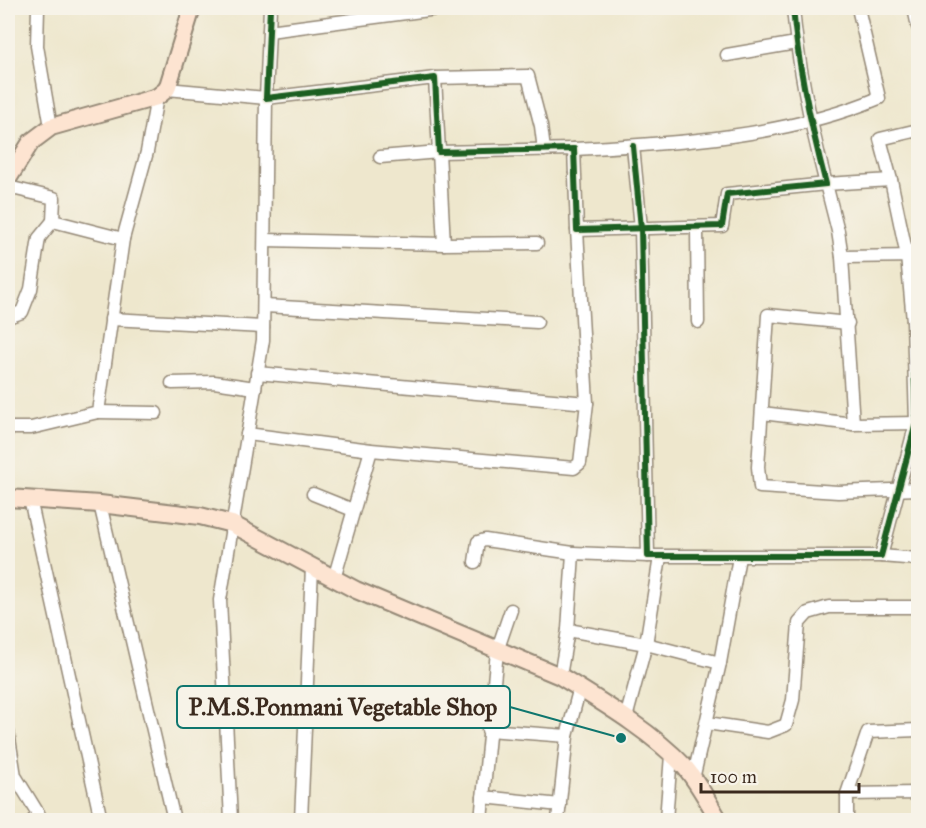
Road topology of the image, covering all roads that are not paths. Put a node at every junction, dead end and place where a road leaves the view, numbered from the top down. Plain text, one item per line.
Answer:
1 (38, 8) edge
2 (192, 8) edge
3 (270, 8) edge
4 (444, 8) edge
5 (793, 8) edge
6 (858, 8) edge
7 (269, 31) junction
8 (796, 43) junction
9 (727, 55) dead end
10 (435, 78) junction
11 (162, 93) junction
12 (266, 98) junction
13 (810, 121) junction
14 (51, 127) junction
15 (918, 130) edge
16 (633, 146) junction
17 (574, 149) junction
18 (544, 150) junction
19 (439, 152) junction
20 (380, 157) dead end
21 (8, 179) edge
22 (891, 180) junction
23 (826, 184) junction
24 (8, 187) edge
25 (53, 220) junction
26 (641, 228) junction
27 (696, 229) junction
28 (577, 230) junction
29 (123, 239) junction
30 (265, 240) junction
31 (537, 243) dead end
32 (444, 244) junction
33 (913, 256) edge
34 (842, 257) junction
35 (265, 306) junction
36 (8, 317) edge
37 (111, 319) junction
38 (916, 321) edge
39 (537, 322) dead end
40 (699, 322) dead end
41 (848, 322) junction
42 (263, 327) junction
43 (257, 373) junction
44 (172, 383) dead end
45 (255, 388) junction
46 (587, 403) junction
47 (98, 412) junction
48 (156, 412) dead end
49 (762, 413) junction
50 (917, 423) edge
51 (854, 424) junction
52 (8, 428) edge
53 (247, 434) junction
54 (371, 450) junction
55 (900, 488) junction
56 (918, 489) edge
57 (314, 494) dead end
58 (8, 498) edge
59 (30, 500) junction
60 (100, 504) junction
61 (353, 510) junction
62 (232, 524) junction
63 (573, 553) junction
64 (654, 556) junction
65 (881, 556) junction
66 (739, 557) junction
67 (918, 559) edge
68 (475, 562) dead end
69 (312, 567) junction
70 (334, 579) junction
71 (918, 607) edge
72 (511, 610) dead end
73 (568, 630) junction
74 (646, 644) junction
75 (497, 651) junction
76 (720, 663) junction
77 (560, 676) junction
78 (580, 687) junction
79 (626, 718) junction
80 (707, 723) junction
81 (488, 730) junction
82 (918, 730) edge
83 (8, 732) edge
84 (567, 736) junction
85 (671, 755) junction
86 (693, 779) junction
87 (918, 793) edge
88 (847, 794) junction
89 (483, 797) junction
90 (560, 805) junction
91 (33, 820) edge
92 (101, 820) edge
93 (174, 820) edge
94 (231, 820) edge
95 (302, 820) edge
96 (481, 820) edge
97 (558, 820) edge
98 (666, 820) edge
99 (719, 820) edge
100 (847, 820) edge

1 - 14 street
2 - 11 street
3 - 7 street
4 - 7 street
5 - 8 street
6 - 13 street
7 - 12 street
8 - 9 street
8 - 13 street
10 - 12 street
10 - 18 street
10 - 19 street
11 - 12 street
11 - 14 street
11 - 29 street
12 - 30 street
13 - 16 street
13 - 23 street
14 - 21 street
15 - 22 street
16 - 17 street
16 - 26 street
17 - 18 street
17 - 28 street
18 - 19 street
19 - 20 street
19 - 32 street
22 - 23 street
22 - 33 street
23 - 27 street
23 - 34 street
24 - 25 street
25 - 29 street
25 - 36 street
26 - 27 street
26 - 28 street
26 - 64 street
27 - 40 street
28 - 46 street
29 - 37 street
30 - 32 street
30 - 35 street
31 - 32 street
33 - 34 street
33 - 38 street
34 - 41 street
35 - 39 street
35 - 42 street
37 - 42 street
37 - 47 street
38 - 50 street
41 - 49 street
41 - 51 street
42 - 43 street
43 - 45 street
43 - 46 street
44 - 45 street
45 - 53 street
46 - 54 street
47 - 48 street
47 - 52 street
49 - 51 street
49 - 55 street
50 - 51 street
50 - 55 street
53 - 54 street
53 - 62 street
54 - 61 street
55 - 56 street
55 - 65 street
57 - 61 street
58 - 59 street
59 - 60 street
59 - 92 street
60 - 62 street
60 - 93 street
61 - 70 street
62 - 69 street
62 - 94 street
63 - 64 street
63 - 68 street
63 - 73 street
64 - 66 street
64 - 74 street
65 - 66 street
65 - 67 street
66 - 76 street
69 - 70 street
69 - 95 street
70 - 75 street
71 - 80 street
72 - 75 street
73 - 74 street
73 - 77 street
74 - 76 street
74 - 79 street
75 - 77 street
75 - 81 street
76 - 80 street
77 - 78 street
78 - 79 street
78 - 84 street
79 - 85 street
80 - 86 street
81 - 84 street
81 - 89 street
82 - 88 street
83 - 91 street
84 - 90 street
85 - 86 street
85 - 98 street
86 - 99 street
87 - 88 street
88 - 100 street
89 - 90 street
89 - 96 street
90 - 97 street

